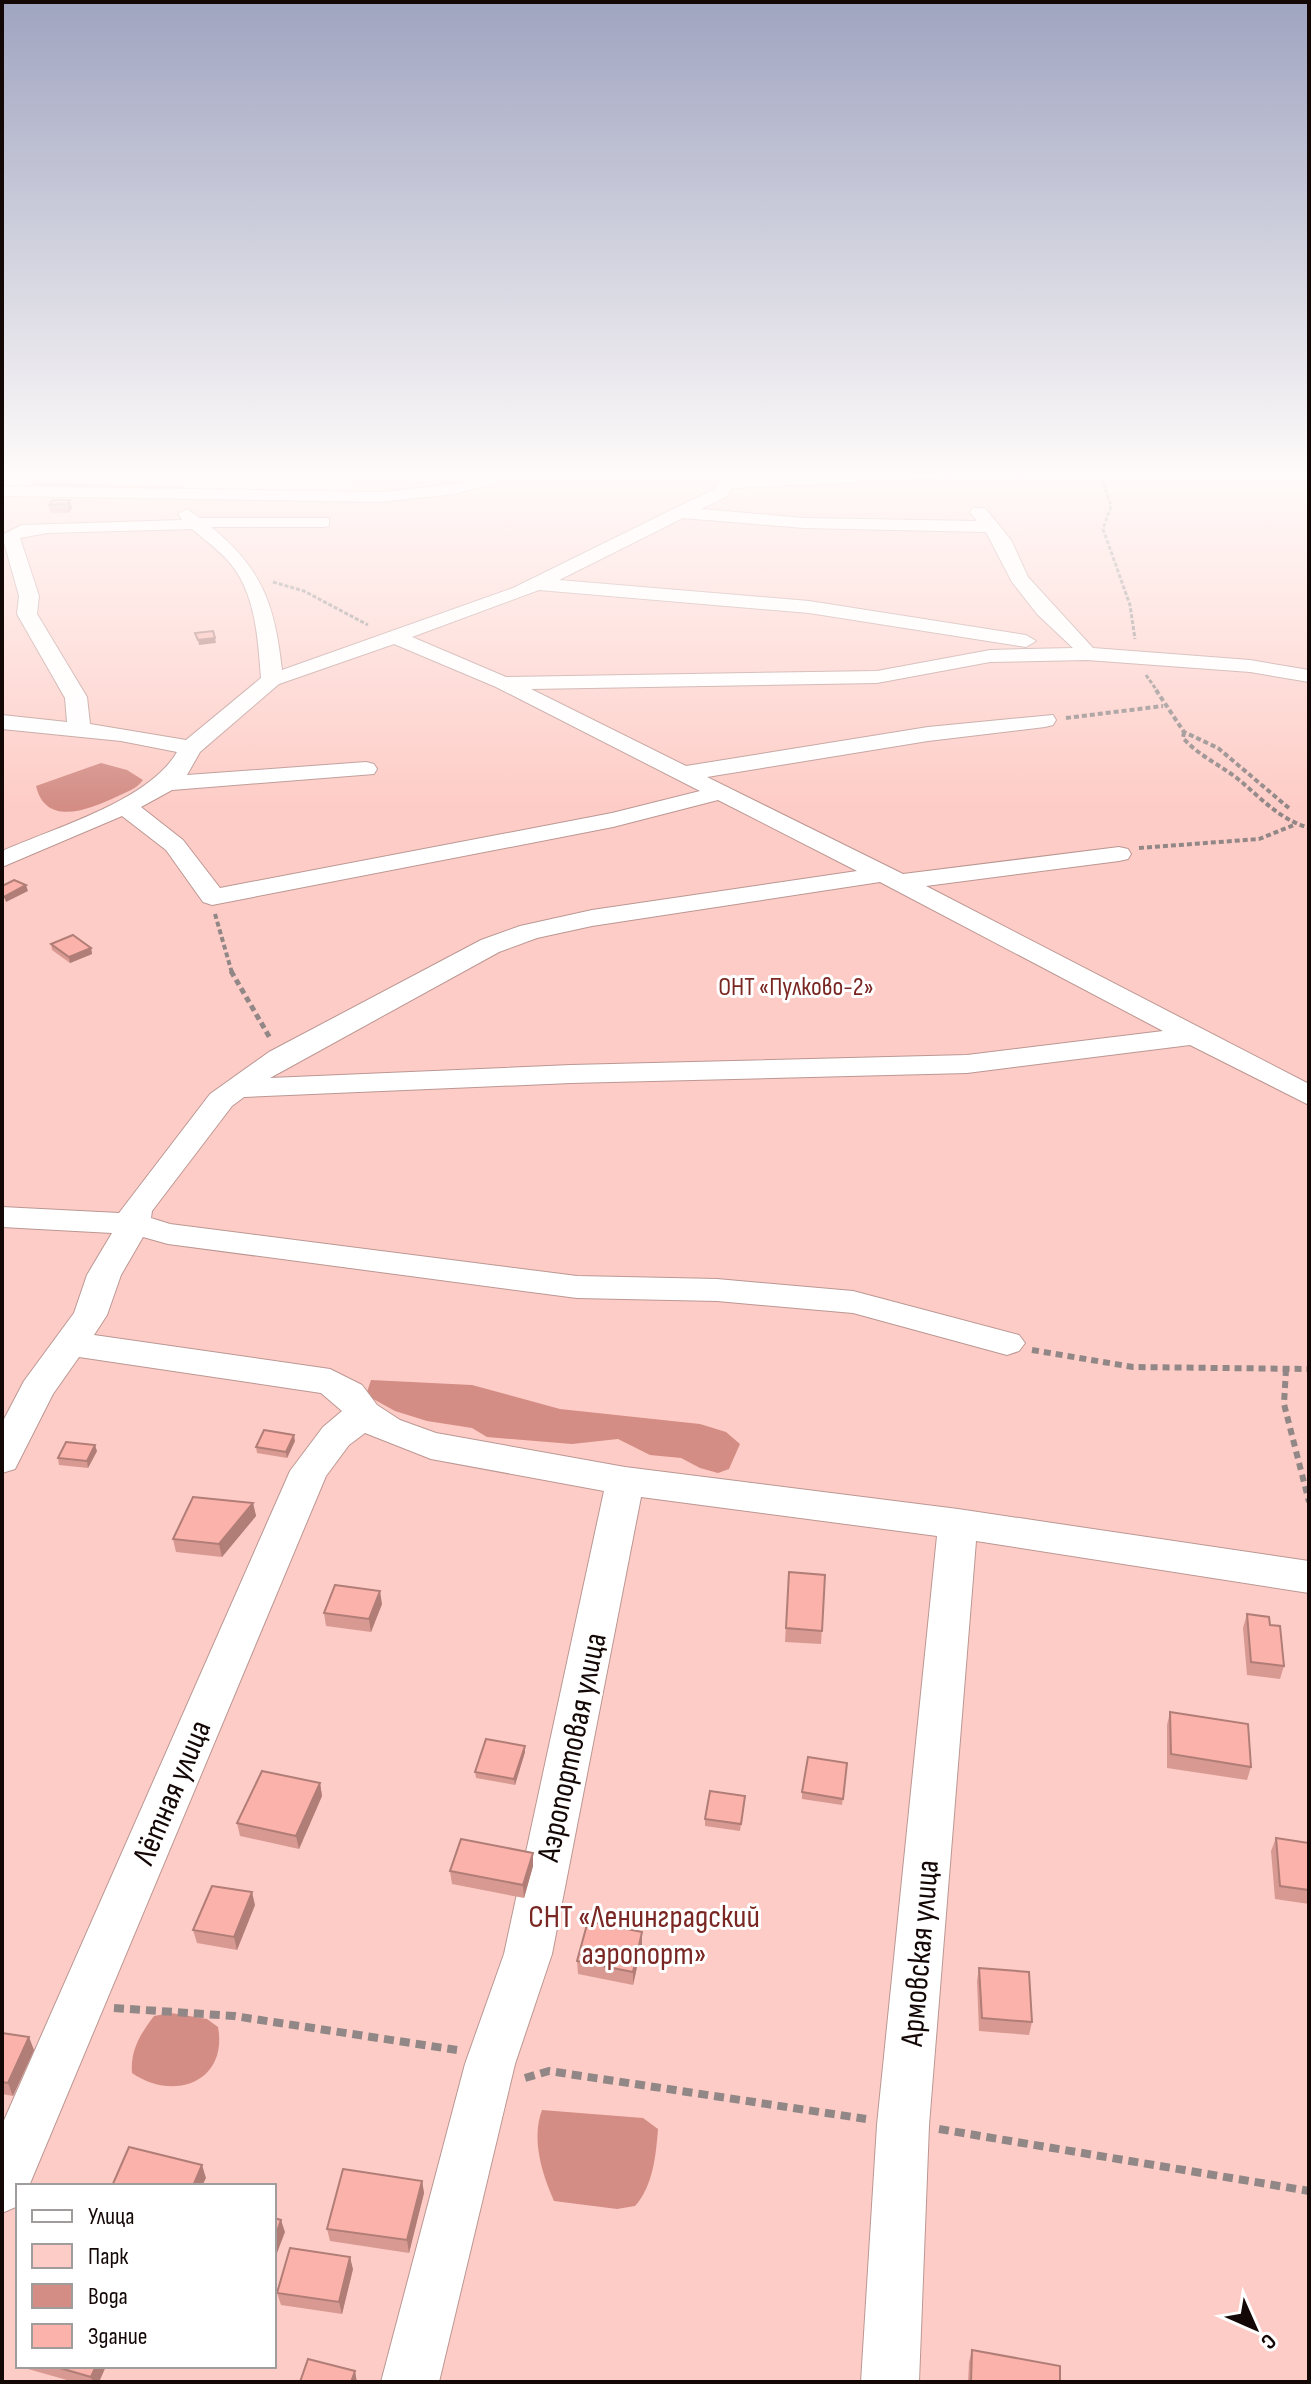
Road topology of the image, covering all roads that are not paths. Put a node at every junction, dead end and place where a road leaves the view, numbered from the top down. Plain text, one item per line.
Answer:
1 (25, 583) edge
2 (253, 583) edge
3 (1023, 583) edge
4 (538, 584) joint
5 (393, 636) junction
6 (1087, 654) junction
7 (1309, 676) edge
8 (272, 680) junction
9 (503, 683) junction
10 (1045, 720) road end
11 (2, 722) edge
12 (79, 729) junction
13 (191, 748) junction
14 (366, 769) dead end
15 (681, 774) junction
16 (169, 783) junction
17 (719, 793) junction
18 (124, 807) junction
19 (1119, 854) road end
20 (2, 860) edge
21 (892, 878) junction
22 (1195, 1036) junction
23 (236, 1088) junction
24 (1309, 1096) edge
25 (2, 1217) edge
26 (134, 1224) junction
27 (1007, 1343) road end
28 (73, 1344) junction
29 (364, 1414) junction
30 (2, 1459) edge
31 (625, 1481) junction
32 (958, 1524) junction
33 (1309, 1577) edge
34 (2, 2186) edge
35 (410, 2382) edge
36 (890, 2382) edge

1 - 12 street
2 - 8 street
3 - 6 street
4 - 5 street
4 - 6 street
5 - 8 street
5 - 9 street
6 - 7 street
6 - 9 street
8 - 13 street
9 - 15 street
10 - 15 street
11 - 12 street
12 - 13 street
13 - 16 street
14 - 16 street
15 - 17 street
16 - 18 street
17 - 18 street
17 - 21 street
18 - 20 street
19 - 21 street
21 - 22 street
21 - 23 street
22 - 23 street
22 - 24 street
23 - 26 street
25 - 26 street
26 - 27 street
26 - 28 street
28 - 29 street
28 - 30 street
29 - 31 street
29 - 34 street, Лётная улица
31 - 32 street
31 - 35 street, Аэропортовая улица
32 - 33 street
32 - 36 street, Армовская улица

